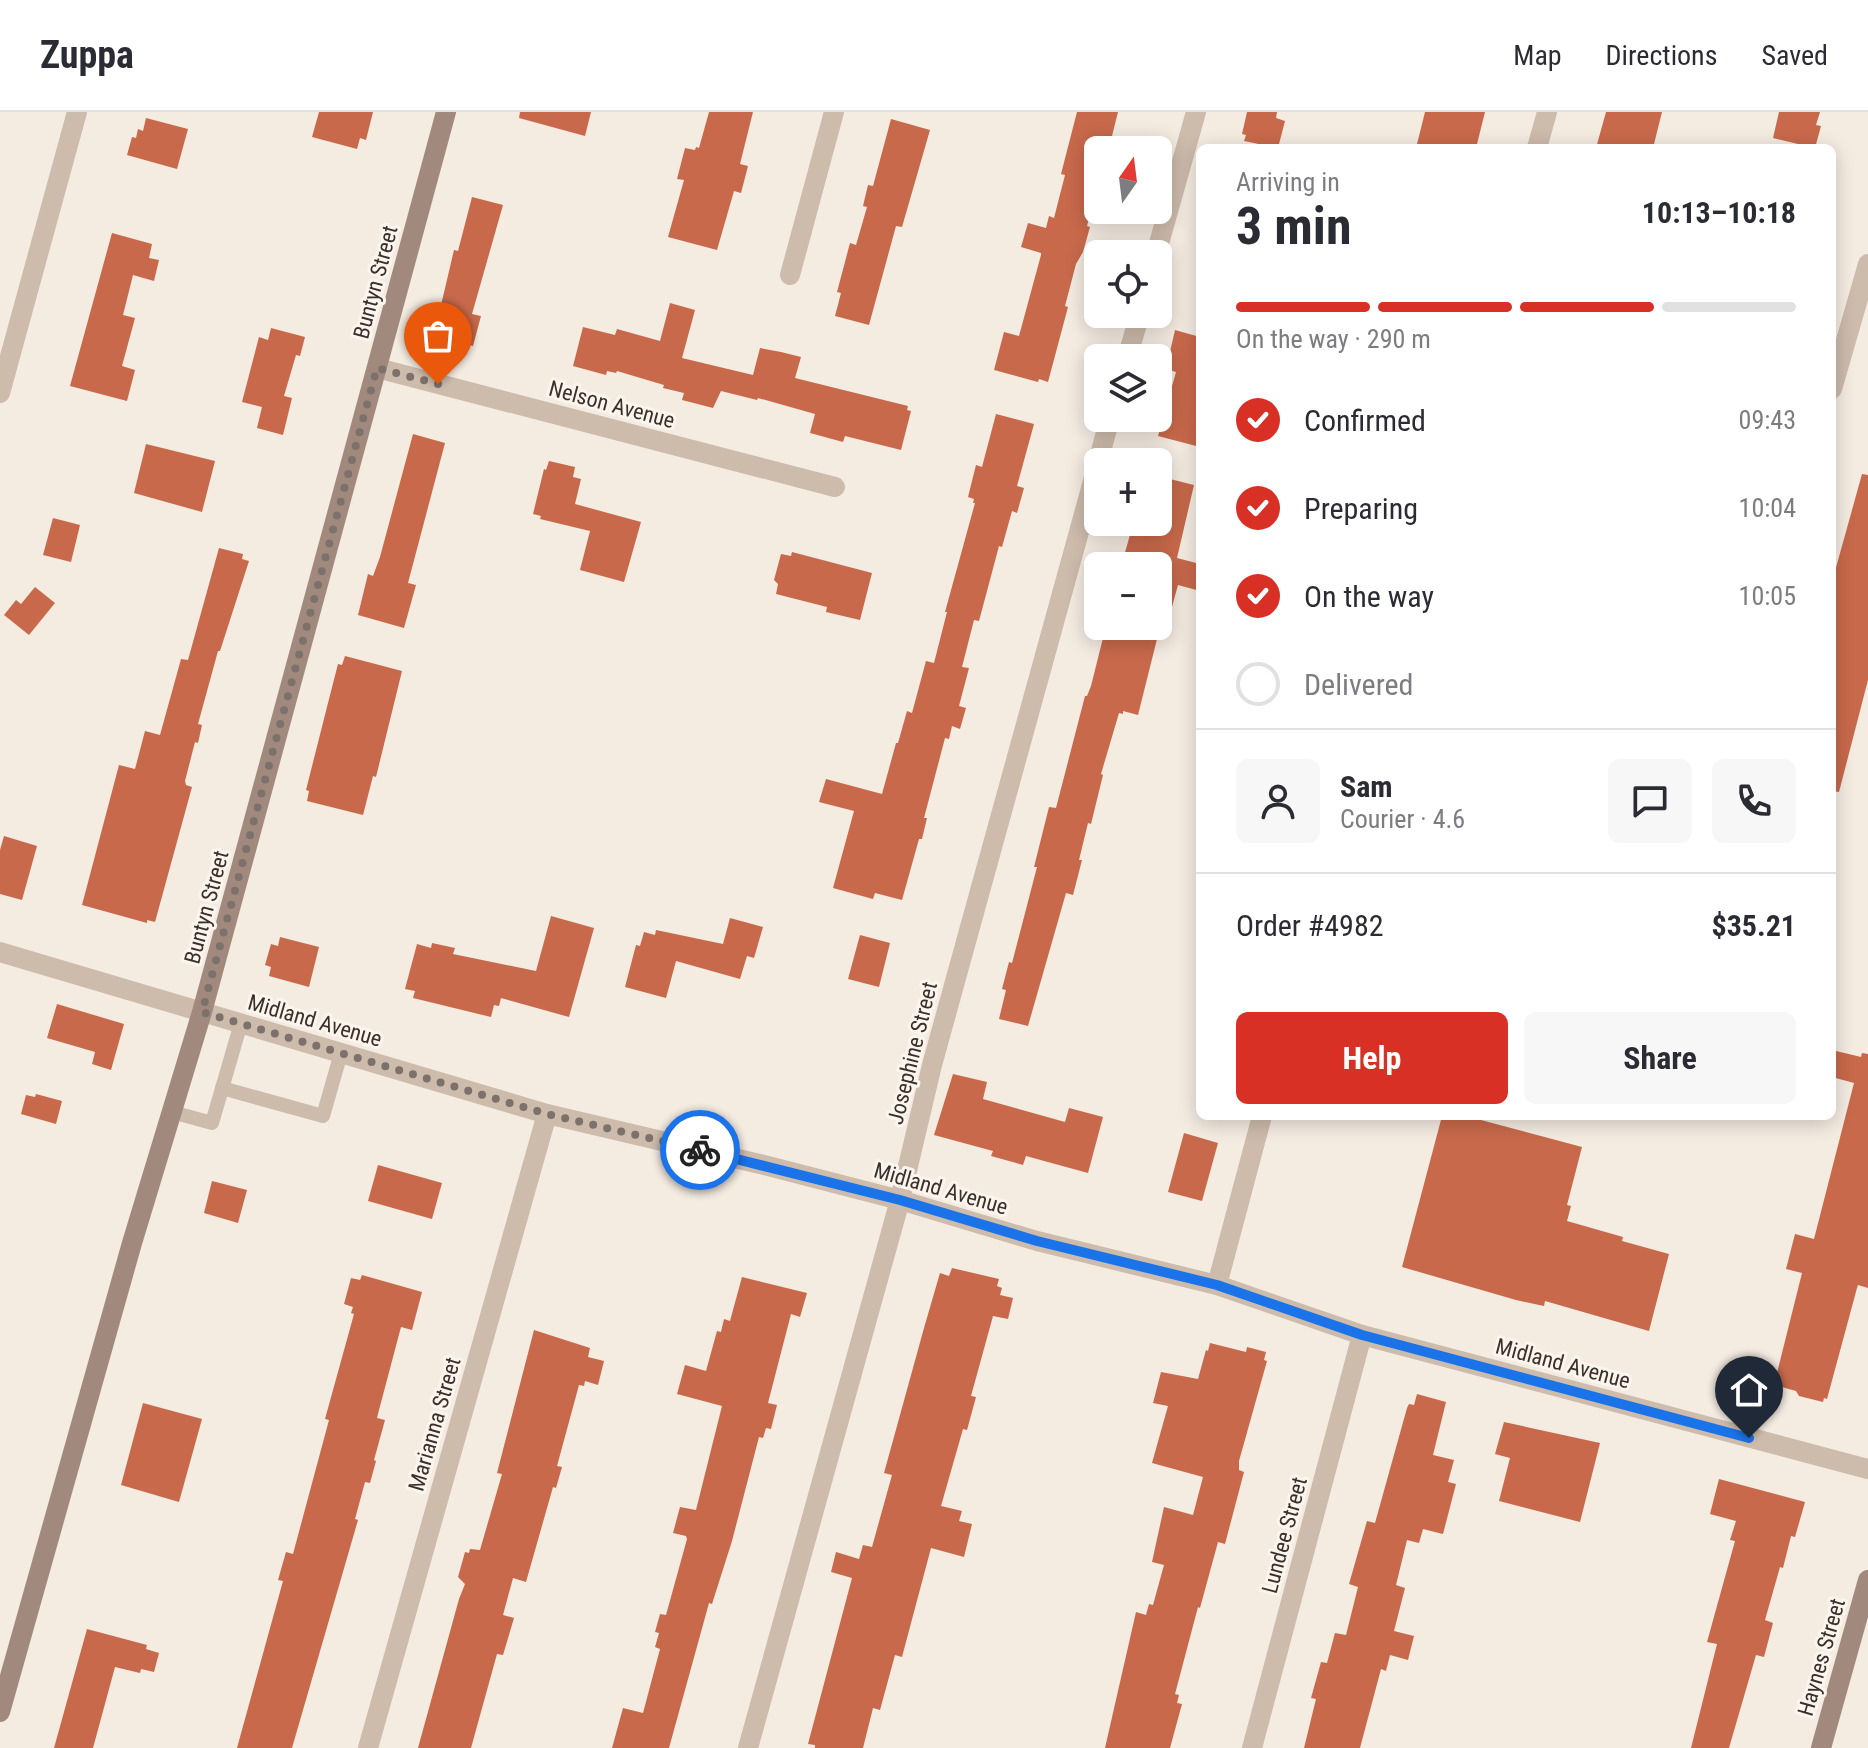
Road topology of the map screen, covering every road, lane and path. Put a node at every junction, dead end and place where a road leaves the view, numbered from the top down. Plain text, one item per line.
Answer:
1 (77, 112) edge
2 (446, 112) edge
3 (834, 112) edge
4 (1196, 112) edge
5 (1547, 112) edge
6 (1538, 144) edge
7 (1160, 240) edge
8 (1868, 264) edge
9 (790, 275) dead end
10 (377, 368) junction
11 (1836, 375) edge
12 (0, 393) edge
13 (835, 487) dead end
14 (1084, 513) edge
15 (0, 952) edge
16 (202, 1012) junction
17 (241, 1023) junction
18 (341, 1053) junction
19 (222, 1088) junction
20 (172, 1112) junction
21 (547, 1114) junction
22 (1261, 1120) edge
23 (900, 1200) junction
24 (1217, 1285) junction
25 (1362, 1335) junction
26 (1868, 1469) edge
27 (1868, 1580) edge
28 (0, 1712) edge
29 (368, 1748) edge
30 (748, 1748) edge
31 (1252, 1748) edge
32 (1821, 1748) edge

1 - 12 street
2 - 10 street, Buntyn Street
3 - 9 street
4 - 7 street
5 - 6 street
8 - 11 street
10 - 13 street, Nelson Avenue
10 - 16 street, Buntyn Street
14 - 23 street, Josephine Street
15 - 16 street, Midland Avenue
16 - 17 street, Midland Avenue
16 - 20 street, Buntyn Street
17 - 18 street, Midland Avenue
17 - 19 lane
18 - 19 lane
18 - 21 street, Midland Avenue
19 - 20 lane
20 - 28 street, Buntyn Street
21 - 23 street, Midland Avenue
21 - 29 street, Marianna Street
22 - 24 street
23 - 24 street, Midland Avenue
23 - 30 street, Josephine Street
24 - 25 street, Midland Avenue
25 - 26 street, Midland Avenue
25 - 31 street, Lundee Street
27 - 32 street, Haynes Street

